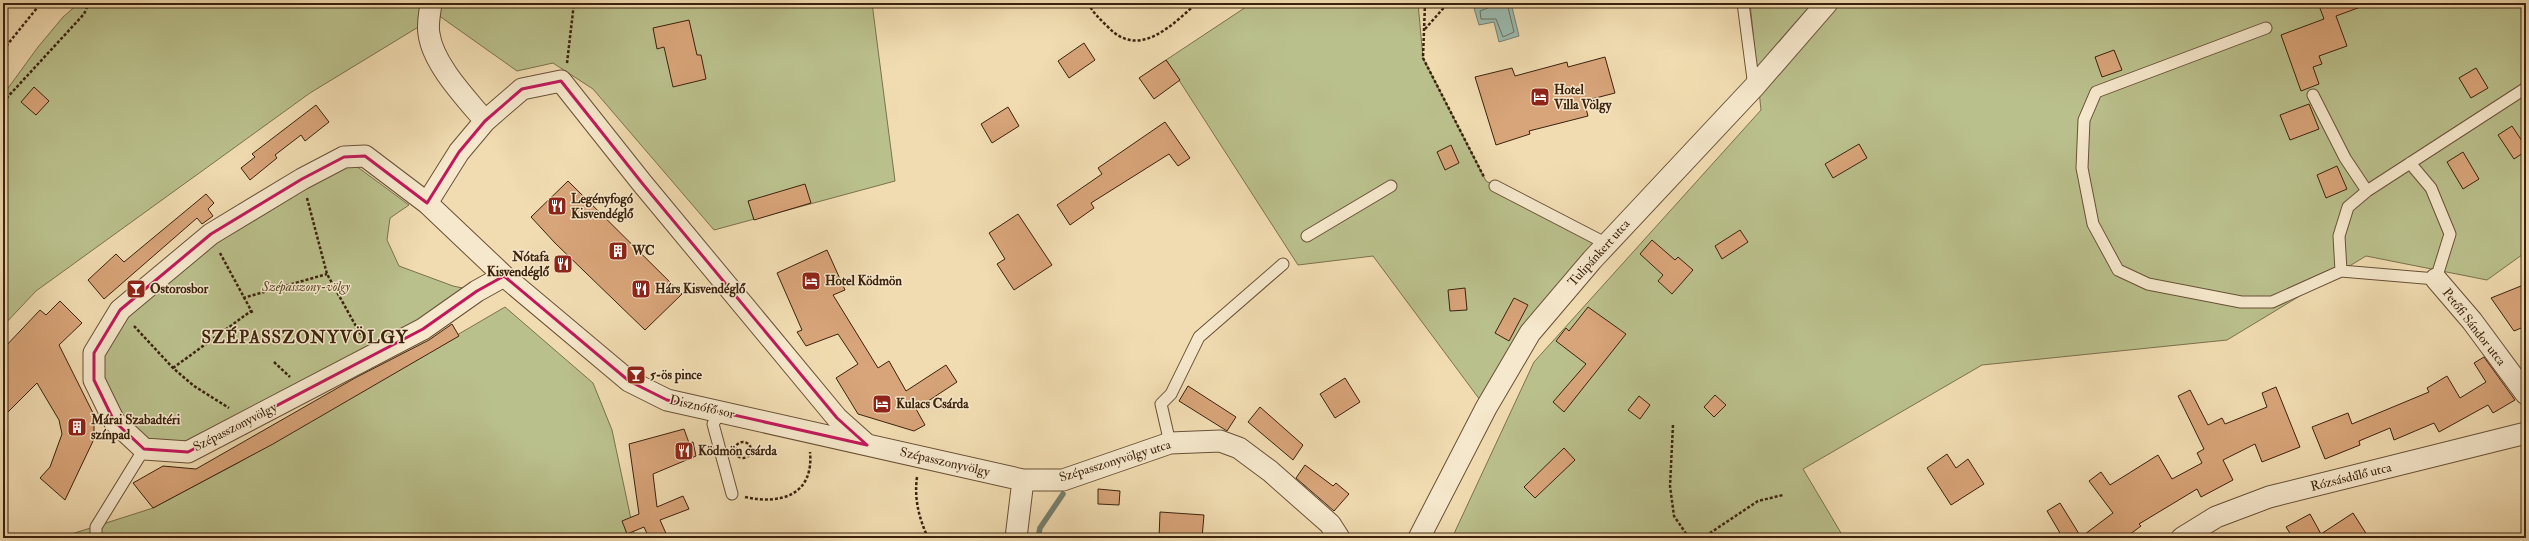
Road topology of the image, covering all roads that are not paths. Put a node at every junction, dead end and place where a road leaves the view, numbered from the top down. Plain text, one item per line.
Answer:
1 (431, 3) edge
2 (1743, 3) edge
3 (1827, 3) edge
4 (2266, 28) dead end
5 (1754, 87) junction
6 (2526, 88) edge
7 (2313, 95) dead end
8 (484, 120) junction
9 (2410, 163) junction
10 (1391, 186) dead end
11 (1495, 186) road end
12 (2367, 191) junction
13 (427, 203) junction
14 (1307, 236) dead end
15 (1607, 244) junction
16 (1283, 264) dead end
17 (2341, 271) junction
18 (504, 276) junction
19 (2436, 279) junction
20 (2526, 394) edge
21 (721, 412) junction
22 (2526, 433) edge
23 (1170, 443) junction
24 (867, 444) junction
25 (144, 449) junction
26 (1023, 480) junction
27 (732, 494) road end
28 (96, 538) edge
29 (1016, 538) edge
30 (1339, 538) edge
31 (1419, 538) edge
32 (2182, 538) edge

1 - 8 street
2 - 5 lane
3 - 5 street, Tulipánkert utca
4 - 17 lane
5 - 15 street, Tulipánkert utca
6 - 9 lane
7 - 12 lane
8 - 13 street
8 - 24 street
9 - 12 lane
9 - 19 lane
10 - 14 lane
11 - 15 lane
12 - 17 lane
13 - 18 street
13 - 25 street
15 - 31 street, Tulipánkert utca
16 - 23 lane
17 - 19 lane
18 - 21 street, Disznófő sor
18 - 25 street, Szépasszonyvölgy
19 - 20 street, Petőfi Sándor utca
21 - 24 street, Disznófő sor
21 - 27 lane
22 - 32 street, Rózsásdűlő utca
23 - 26 street, Szépasszonyvölgy utca
23 - 30 street, Szépasszonyvölgy utca
24 - 26 street, Szépasszonyvölgy
25 - 28 lane
26 - 29 street

